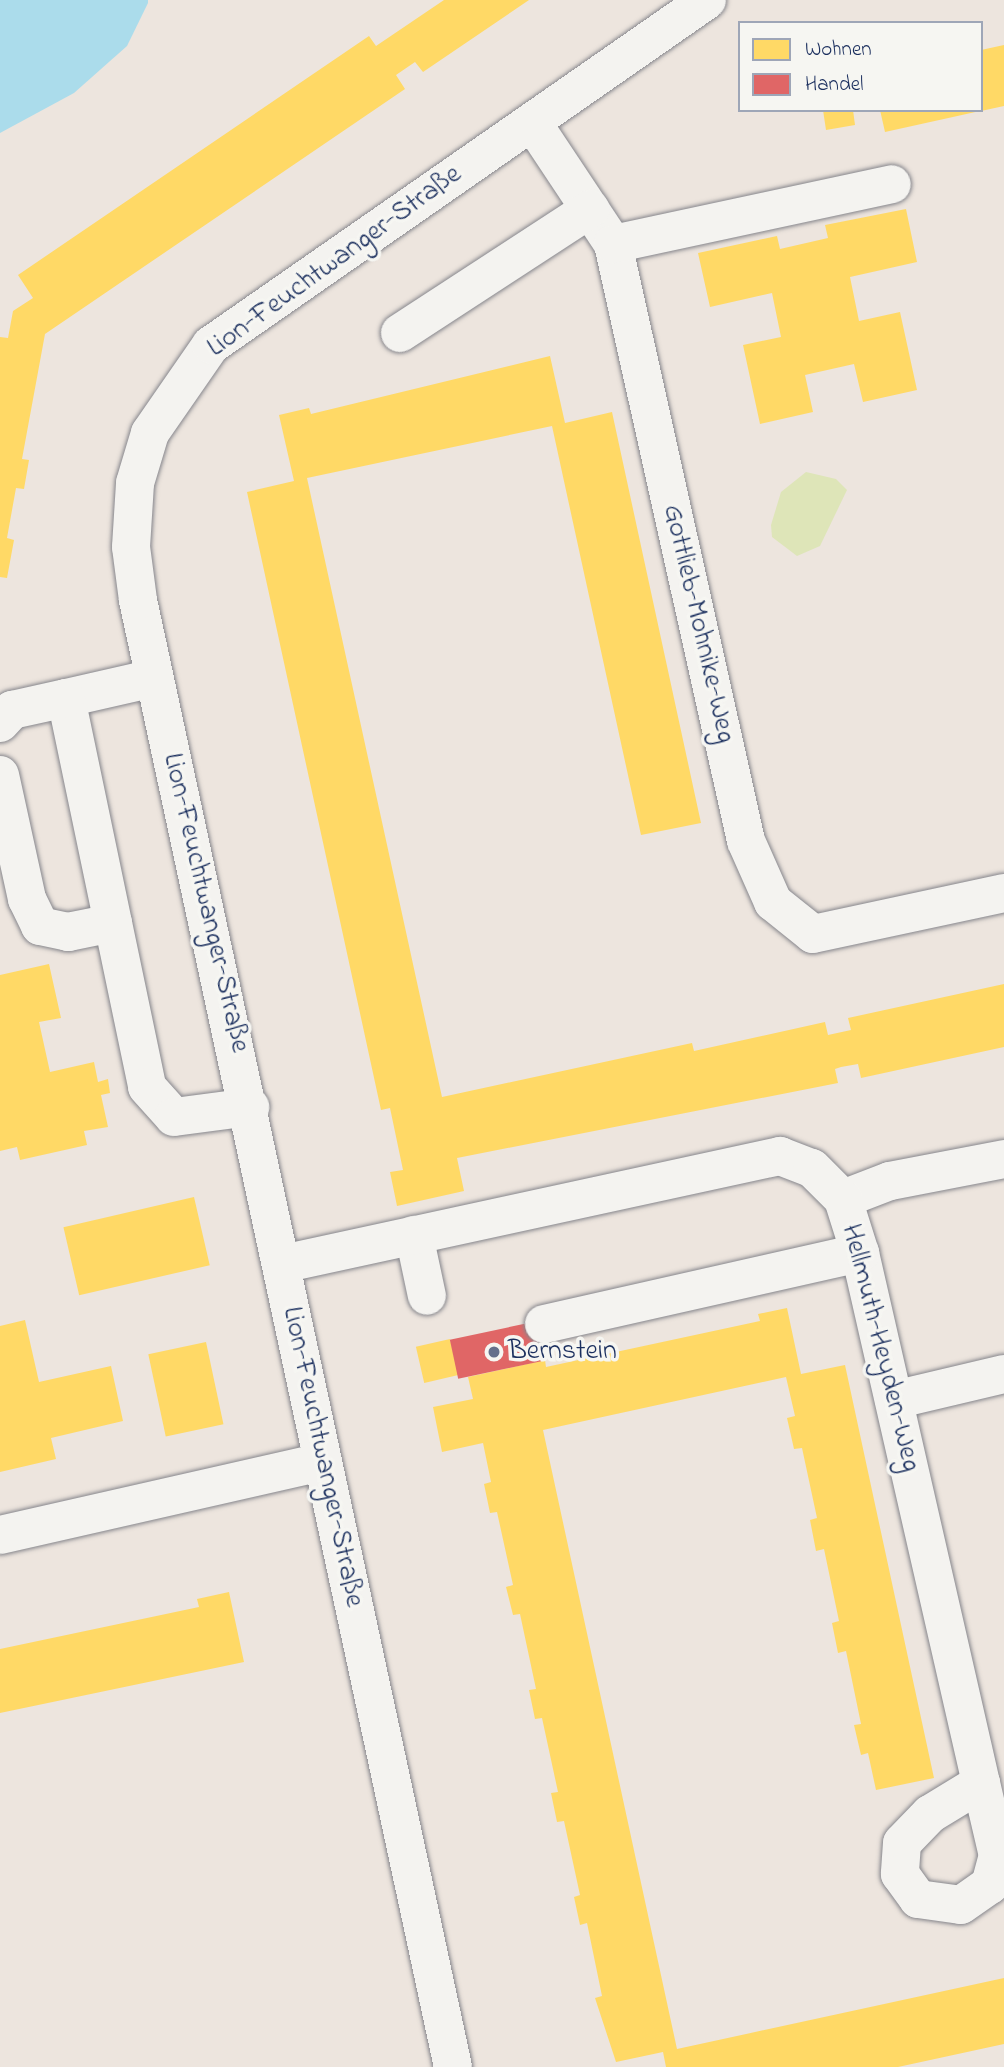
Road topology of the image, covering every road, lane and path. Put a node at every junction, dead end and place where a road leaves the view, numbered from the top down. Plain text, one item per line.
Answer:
1 (707, 0) edge
2 (532, 122) junction
3 (892, 184) dead end
4 (590, 209) junction
5 (613, 244) junction
6 (400, 334) dead end
7 (154, 678) junction
8 (66, 698) junction
9 (0, 723) edge
10 (0, 775) edge
11 (1004, 893) edge
12 (113, 923) junction
13 (250, 1107) junction
14 (1004, 1159) edge
15 (843, 1199) junction
16 (414, 1235) junction
17 (860, 1253) junction
18 (282, 1264) junction
19 (427, 1296) dead end
20 (544, 1324) dead end
21 (1004, 1374) edge
22 (894, 1400) junction
23 (322, 1462) junction
24 (0, 1535) edge
25 (981, 1783) dead end
26 (453, 2067) edge

1 - 2 street, Lion-Feuchtwanger-Straße
2 - 4 street, Gottlieb-Mohnike-Weg
2 - 7 street, Lion-Feuchtwanger-Straße
3 - 5 street
4 - 5 street, Gottlieb-Mohnike-Weg
4 - 6 street
5 - 11 street, Gottlieb-Mohnike-Weg
7 - 8 street
7 - 13 street, Lion-Feuchtwanger-Straße
8 - 9 street
8 - 12 street
10 - 12 street
12 - 13 street
13 - 18 street, Lion-Feuchtwanger-Straße
14 - 15 street
15 - 16 street, Hellmuth-Heyden-Weg
15 - 17 street, Hellmuth-Heyden-Weg
16 - 18 street, Hellmuth-Heyden-Weg
16 - 19 street
17 - 20 street
17 - 22 street, Hellmuth-Heyden-Weg
18 - 23 street, Lion-Feuchtwanger-Straße
21 - 22 street
22 - 25 street, Hellmuth-Heyden-Weg
23 - 24 street
23 - 26 street, Lion-Feuchtwanger-Straße

